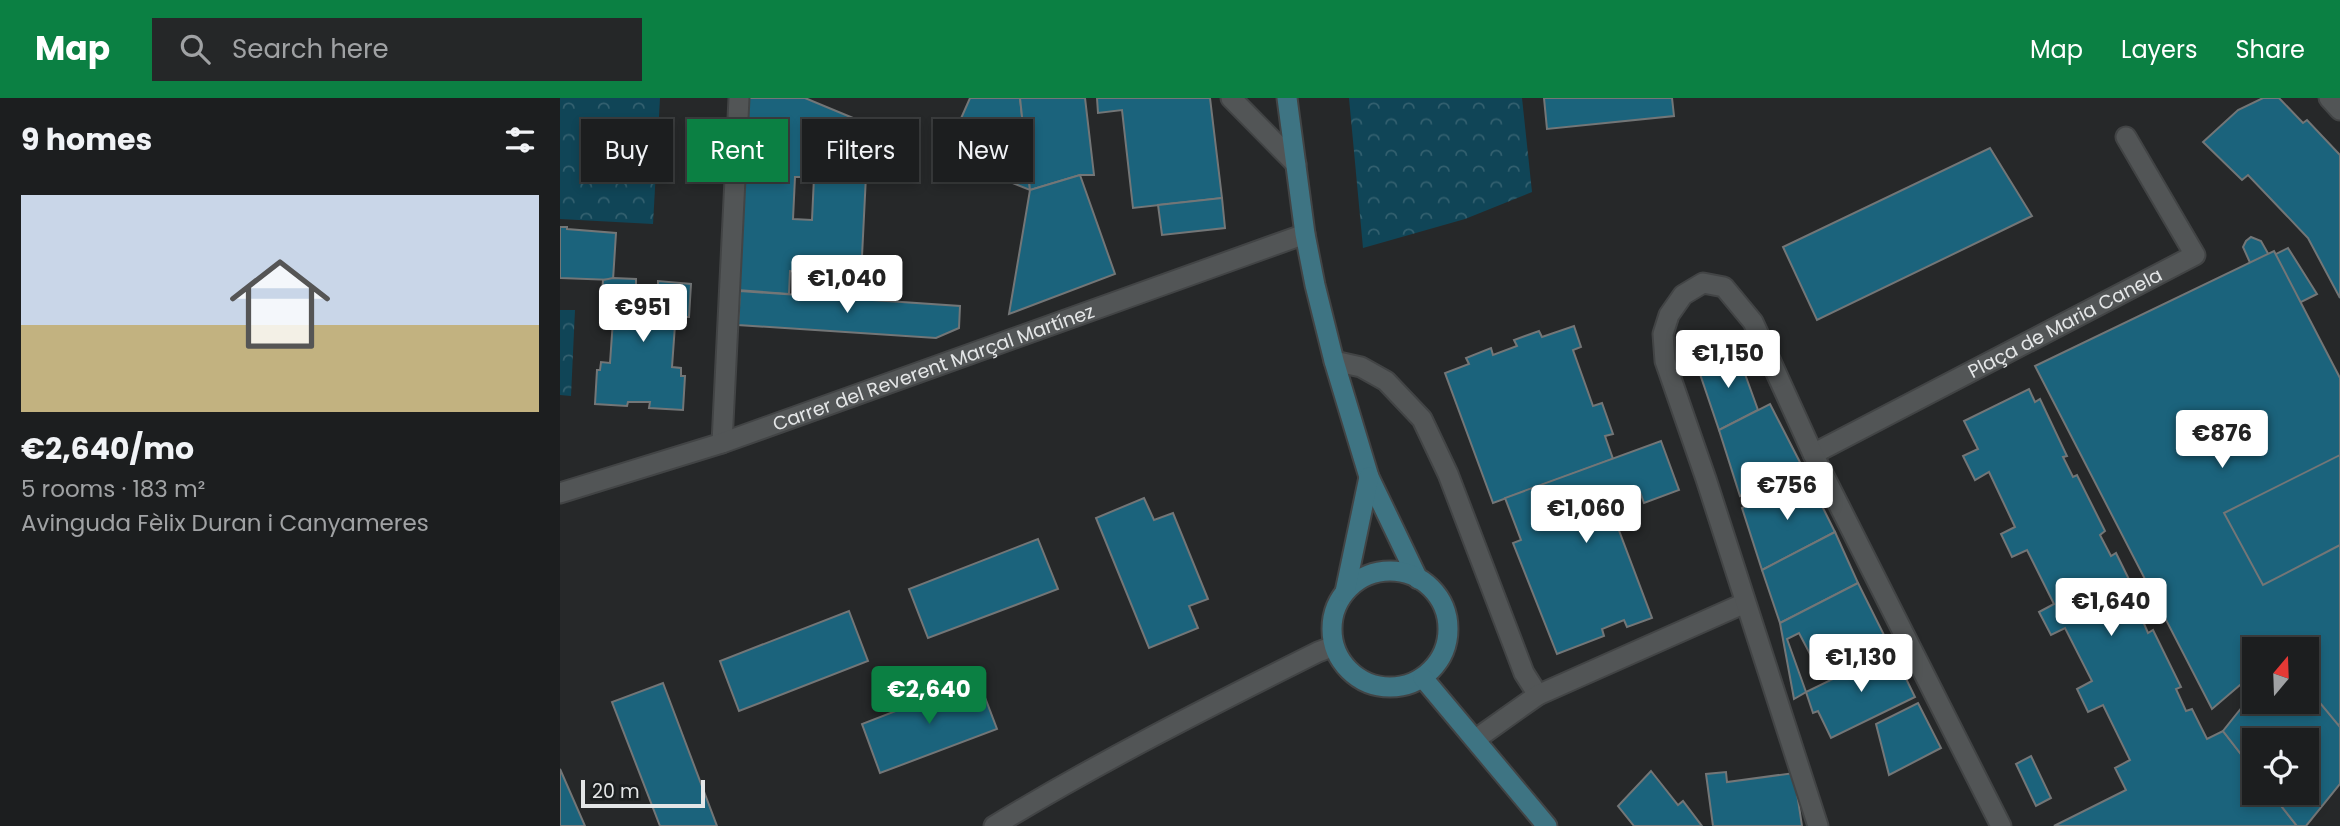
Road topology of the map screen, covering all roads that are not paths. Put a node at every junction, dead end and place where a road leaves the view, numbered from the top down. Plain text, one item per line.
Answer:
1 (739, 98) edge
2 (1231, 98) edge
3 (1287, 98) edge
4 (2329, 98) edge
5 (2340, 110) edge
6 (2126, 137) dead end
7 (1296, 164) junction
8 (1305, 234) junction
9 (1334, 361) junction
10 (722, 443) junction
11 (1813, 454) junction
12 (1369, 477) junction
13 (560, 493) edge
14 (1418, 579) junction
15 (1345, 592) junction
16 (1745, 603) junction
17 (1334, 646) junction
18 (1423, 678) junction
19 (1538, 695) junction
20 (1476, 739) junction
21 (994, 826) edge
22 (1547, 826) edge
23 (1818, 826) edge
24 (2001, 826) edge

1 - 10 street
2 - 7 street
3 - 7 main road
4 - 5 street
6 - 11 street, Plaça de Maria Canela
7 - 8 main road
8 - 9 main road
8 - 10 street, Carrer del Reverent Marçal Martínez
9 - 12 main road
9 - 19 street
10 - 13 street, Carrer del Reverent Marçal Martínez
11 - 16 street
11 - 24 street
12 - 14 main road
12 - 15 main road
14 - 15 main road
14 - 18 main road
15 - 17 main road
16 - 19 street
16 - 23 street
17 - 18 main road
17 - 21 street
18 - 20 main road
19 - 20 street
20 - 22 main road

